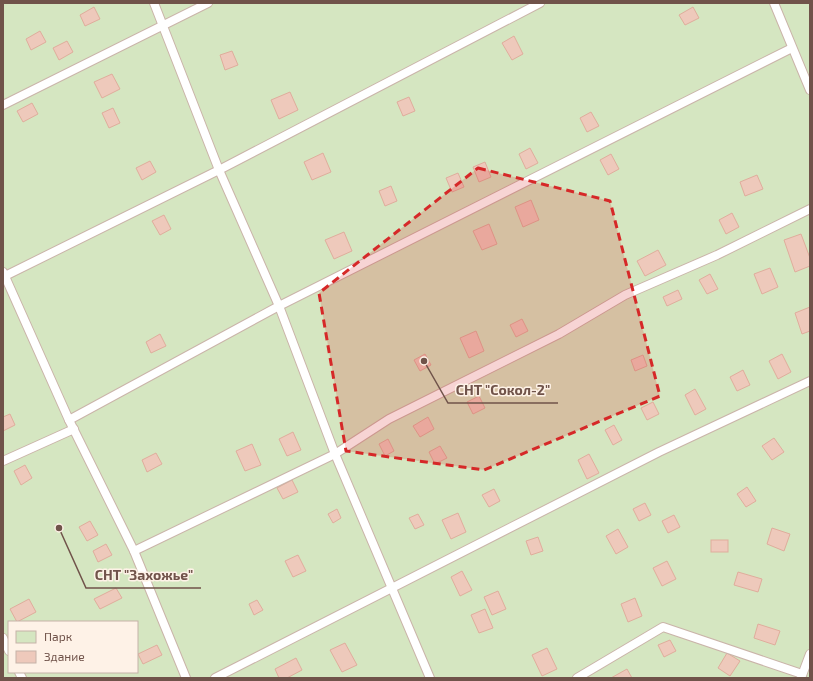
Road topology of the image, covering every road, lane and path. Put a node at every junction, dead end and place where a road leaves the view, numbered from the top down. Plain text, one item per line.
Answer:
1 (154, 3) edge
2 (208, 3) edge
3 (540, 3) edge
4 (774, 3) edge
5 (163, 26) junction
6 (792, 48) junction
7 (810, 90) edge
8 (3, 105) edge
9 (219, 170) junction
10 (810, 209) edge
11 (4, 274) edge
12 (279, 306) junction
13 (810, 381) edge
14 (69, 420) junction
15 (74, 429) junction
16 (335, 454) junction
17 (3, 461) edge
18 (134, 551) junction
19 (391, 588) junction
20 (3, 638) edge
21 (8, 649) edge
22 (810, 654) edge
23 (801, 676) edge
24 (186, 678) edge
25 (215, 678) edge
26 (430, 678) edge
27 (577, 678) edge

1 - 5 lane
2 - 5 lane
3 - 9 lane
4 - 6 lane
5 - 8 lane
5 - 9 lane
6 - 7 lane
6 - 12 lane
9 - 11 lane
9 - 12 lane
10 - 16 lane
11 - 14 lane
12 - 14 lane
12 - 16 lane
13 - 19 lane
14 - 15 lane
15 - 17 lane
15 - 18 lane
16 - 18 lane
16 - 19 lane
18 - 24 lane
19 - 25 lane
19 - 26 lane
20 - 21 lane
22 - 23 lane
23 - 27 lane

